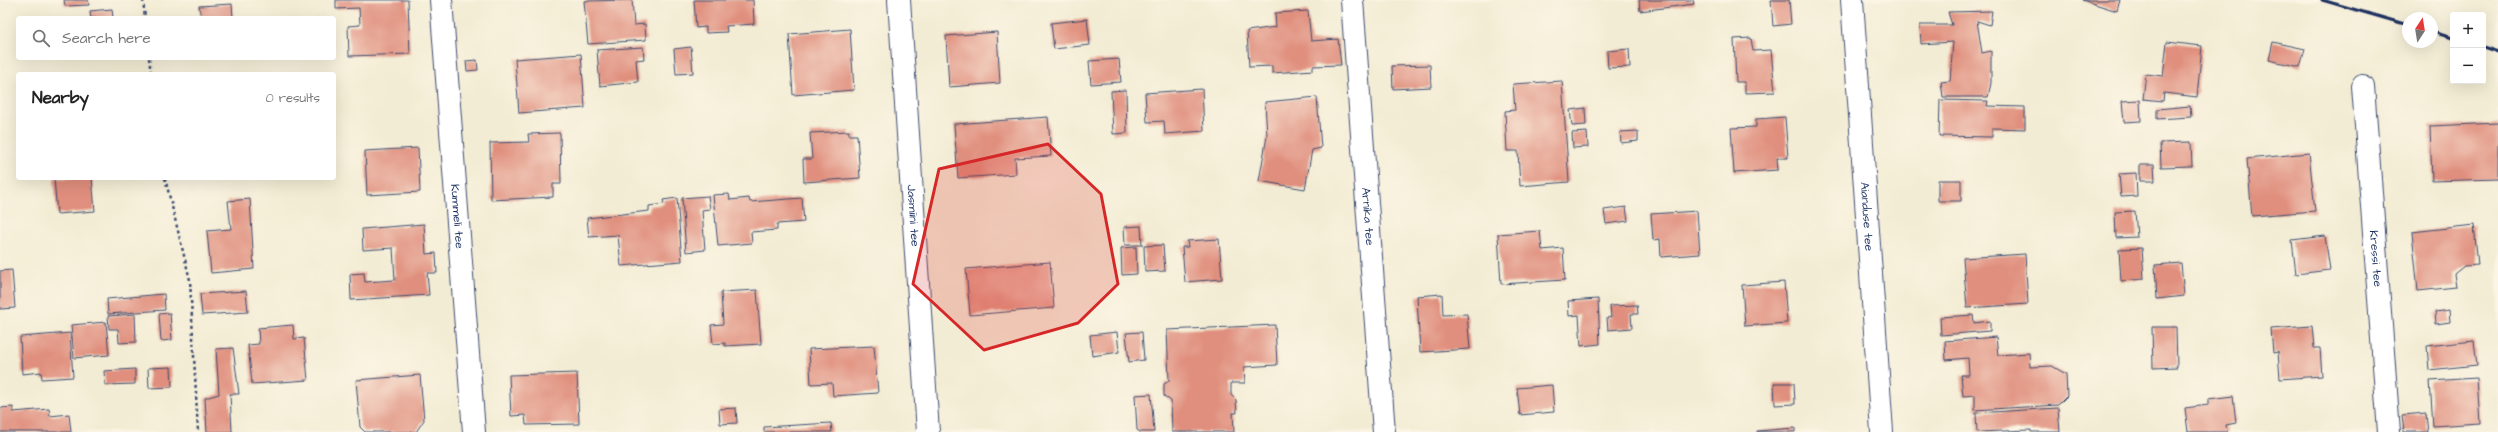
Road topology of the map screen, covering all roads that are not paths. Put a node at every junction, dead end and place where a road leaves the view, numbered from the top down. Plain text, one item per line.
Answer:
1 (441, 0) edge
2 (899, 0) edge
3 (1352, 0) edge
4 (1852, 0) edge
5 (2363, 86) dead end
6 (474, 432) edge
7 (928, 432) edge
8 (1384, 432) edge
9 (1882, 432) edge
10 (2389, 432) edge

1 - 6 street, Kummeli tee
2 - 7 street, Jasmiini tee
3 - 8 street, Arnika tee
4 - 9 street, Aianduse tee
5 - 10 street, Kressi tee

